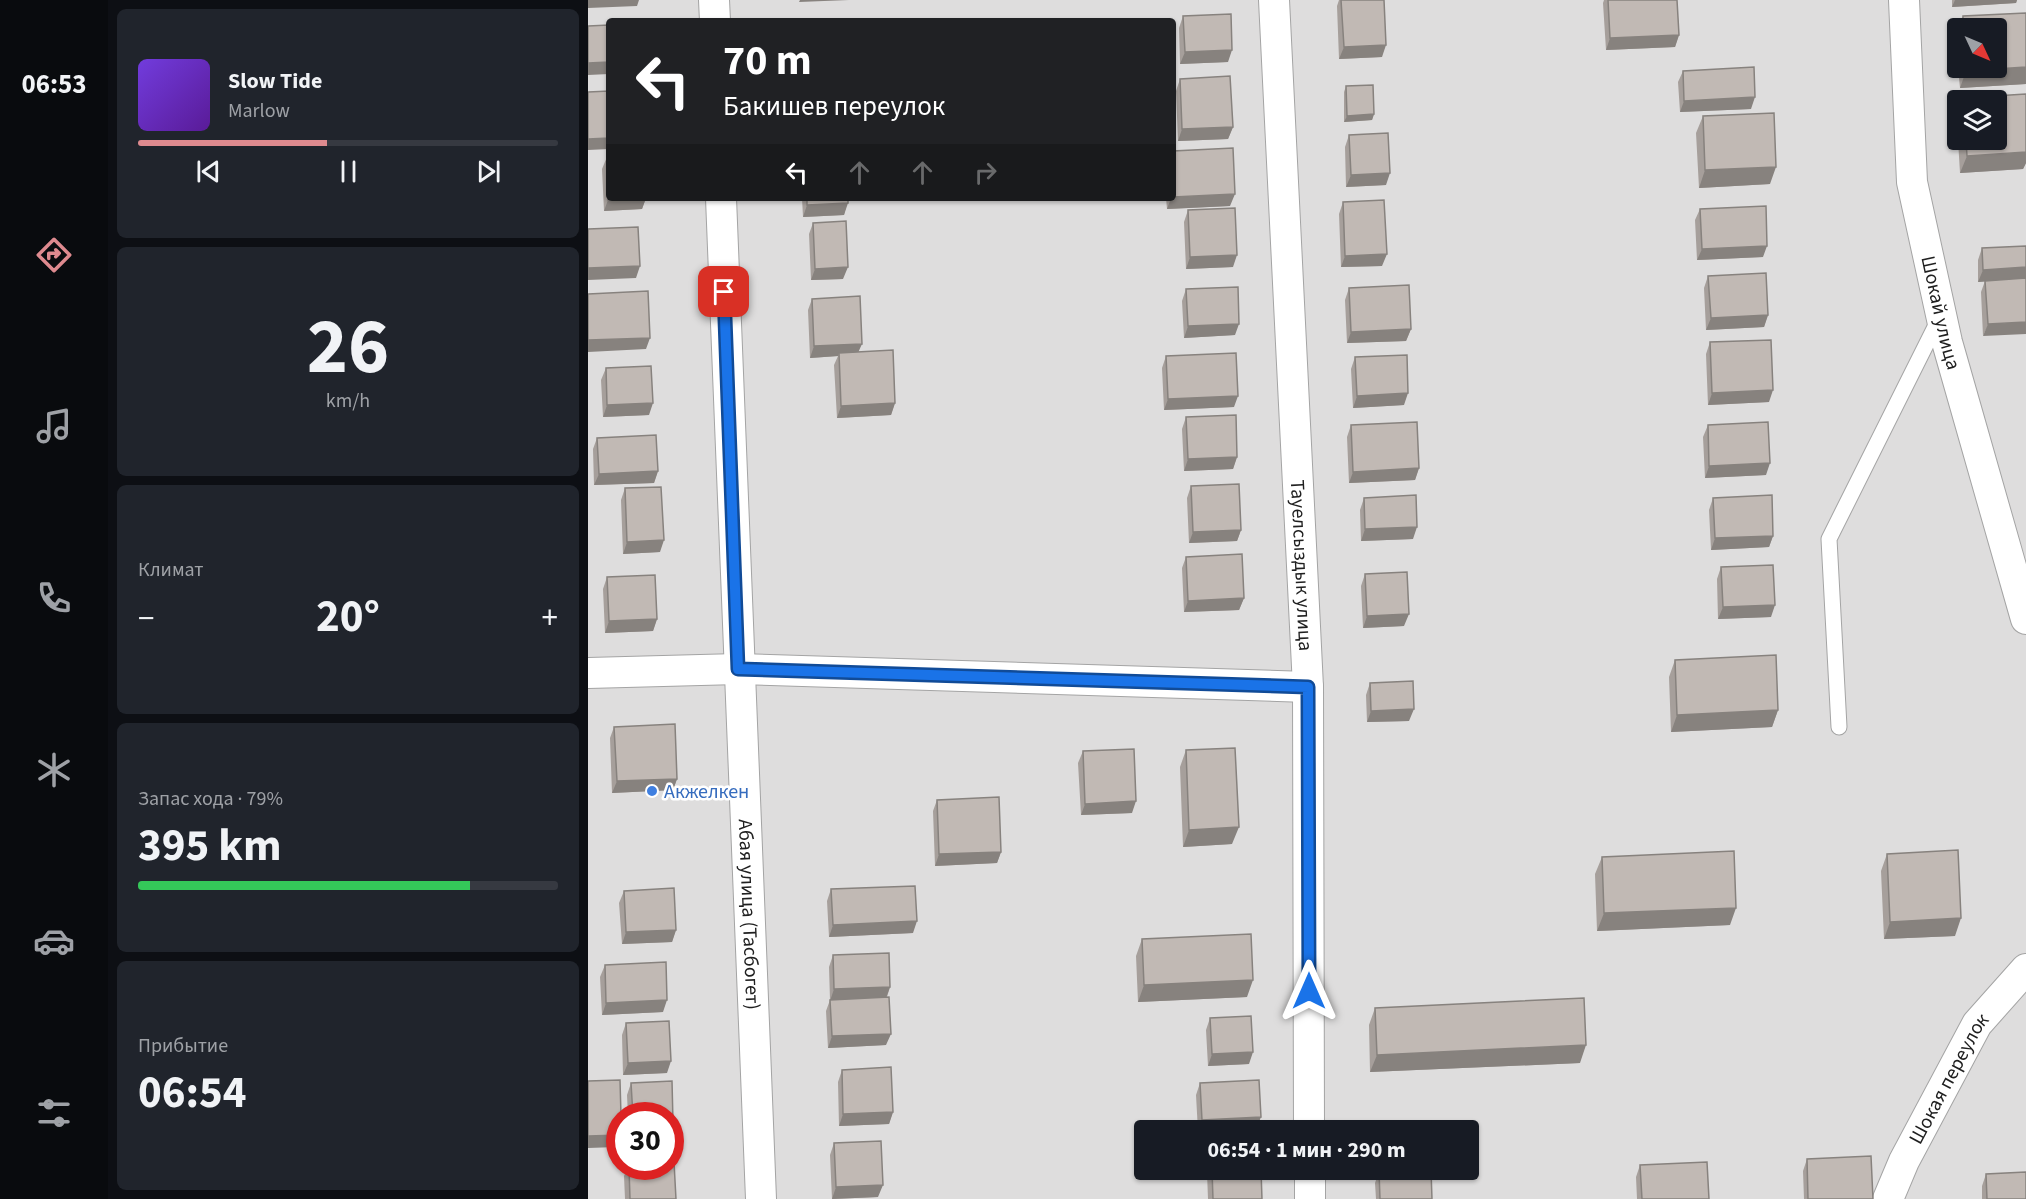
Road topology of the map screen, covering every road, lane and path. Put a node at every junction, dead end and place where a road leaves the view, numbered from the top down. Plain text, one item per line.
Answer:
1 (714, 0) edge
2 (1274, 0) edge
3 (1904, 0) edge
4 (715, 18) edge
5 (721, 201) edge
6 (1941, 317) junction
7 (2026, 619) edge
8 (738, 669) junction
9 (588, 673) edge
10 (1308, 687) junction
11 (1839, 727) dead end
12 (2026, 969) edge
13 (1310, 1120) edge
14 (1310, 1180) edge
15 (761, 1199) edge
16 (1310, 1199) edge
17 (1888, 1199) edge

1 - 4 street
2 - 10 street, Тауелсыздык улица
3 - 6 street, Шокай улица
5 - 8 street, Абая улица (Тасбогет)
6 - 7 street, Шокай улица
6 - 11 lane
8 - 9 street
8 - 10 street
8 - 15 street, Абая улица (Тасбогет)
10 - 13 street, Тауелсыздык улица
12 - 17 street, Шокая переулок
14 - 16 street

